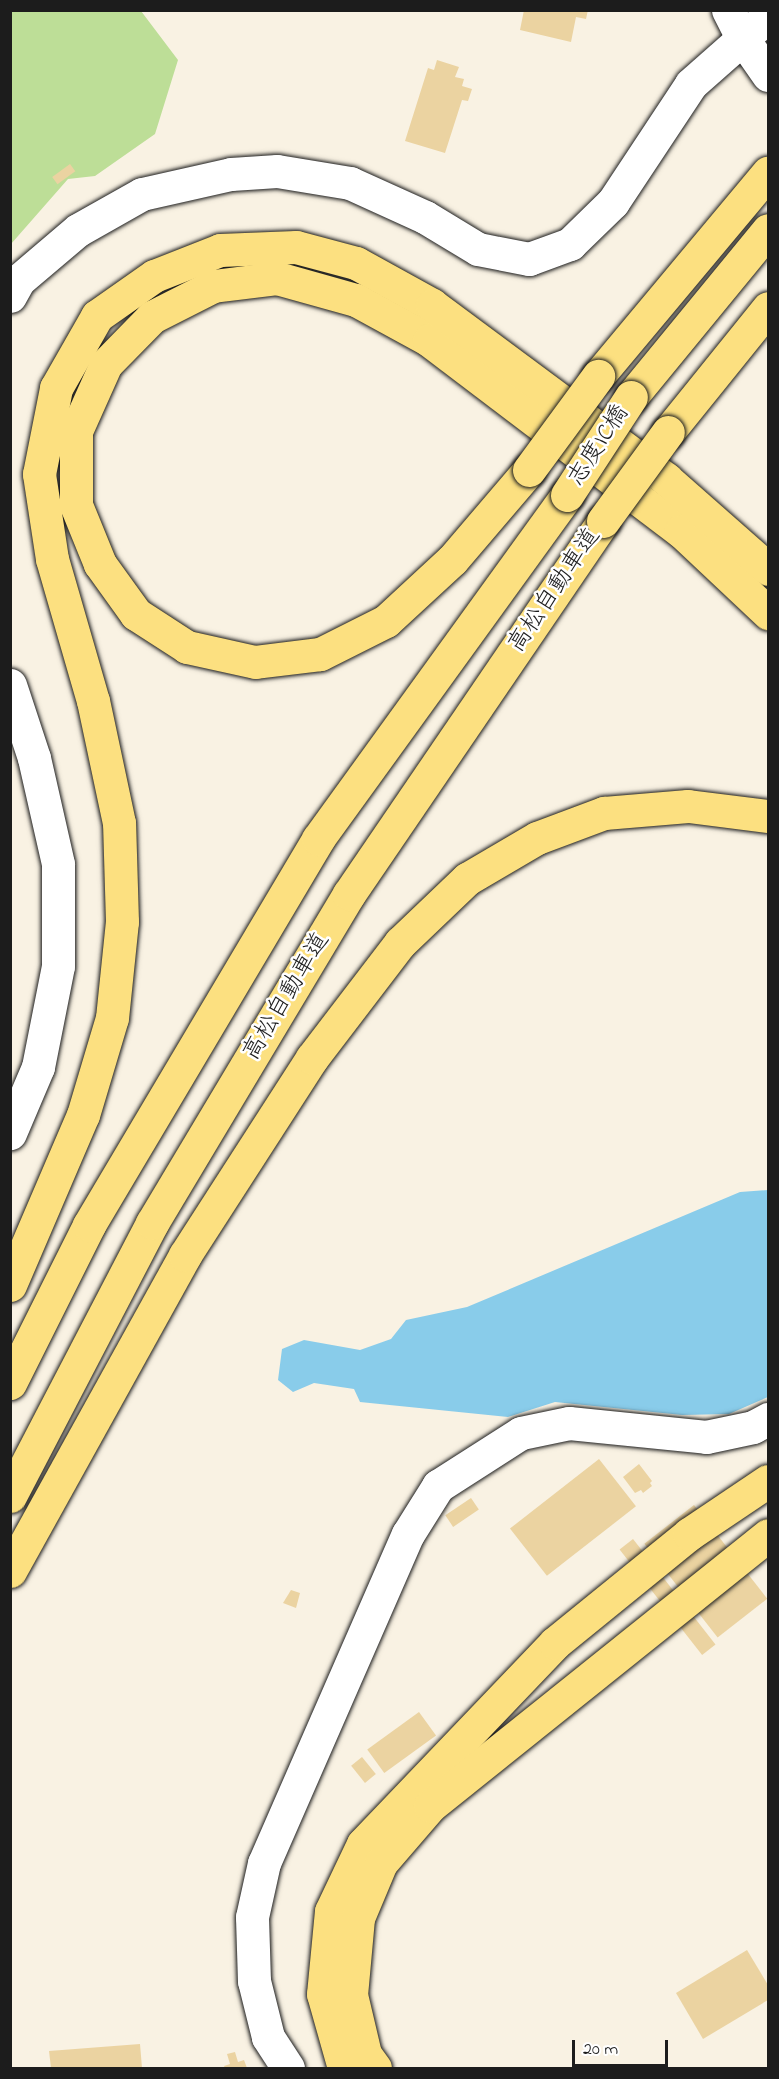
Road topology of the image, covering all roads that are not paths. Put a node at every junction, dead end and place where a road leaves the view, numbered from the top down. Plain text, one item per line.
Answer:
1 (728, 10) edge
2 (768, 16) edge
3 (743, 39) junction
4 (768, 75) edge
5 (768, 173) edge
6 (768, 230) edge
7 (10, 296) edge
8 (768, 308) edge
9 (567, 495) joint
10 (603, 521) joint
11 (768, 569) edge
12 (768, 613) edge
13 (10, 685) edge
14 (768, 816) edge
15 (10, 1133) edge
16 (10, 1285) edge
17 (10, 1383) edge
18 (768, 1419) edge
19 (768, 1481) edge
20 (10, 1496) edge
21 (768, 1535) edge
22 (10, 1571) edge
23 (288, 2068) edge
24 (344, 2068) edge
25 (375, 2068) edge

1 - 3 street
2 - 3 street
3 - 4 street
3 - 7 street
5 - 12 highway, bridge
6 - 9 highway, 志度IC橋, bridge
8 - 10 highway, 志度IC橋, bridge
9 - 17 highway, 高松自動車道
10 - 20 highway, 高松自動車道
11 - 16 highway
13 - 15 street
14 - 22 highway
18 - 23 street
19 - 24 highway
21 - 25 highway

